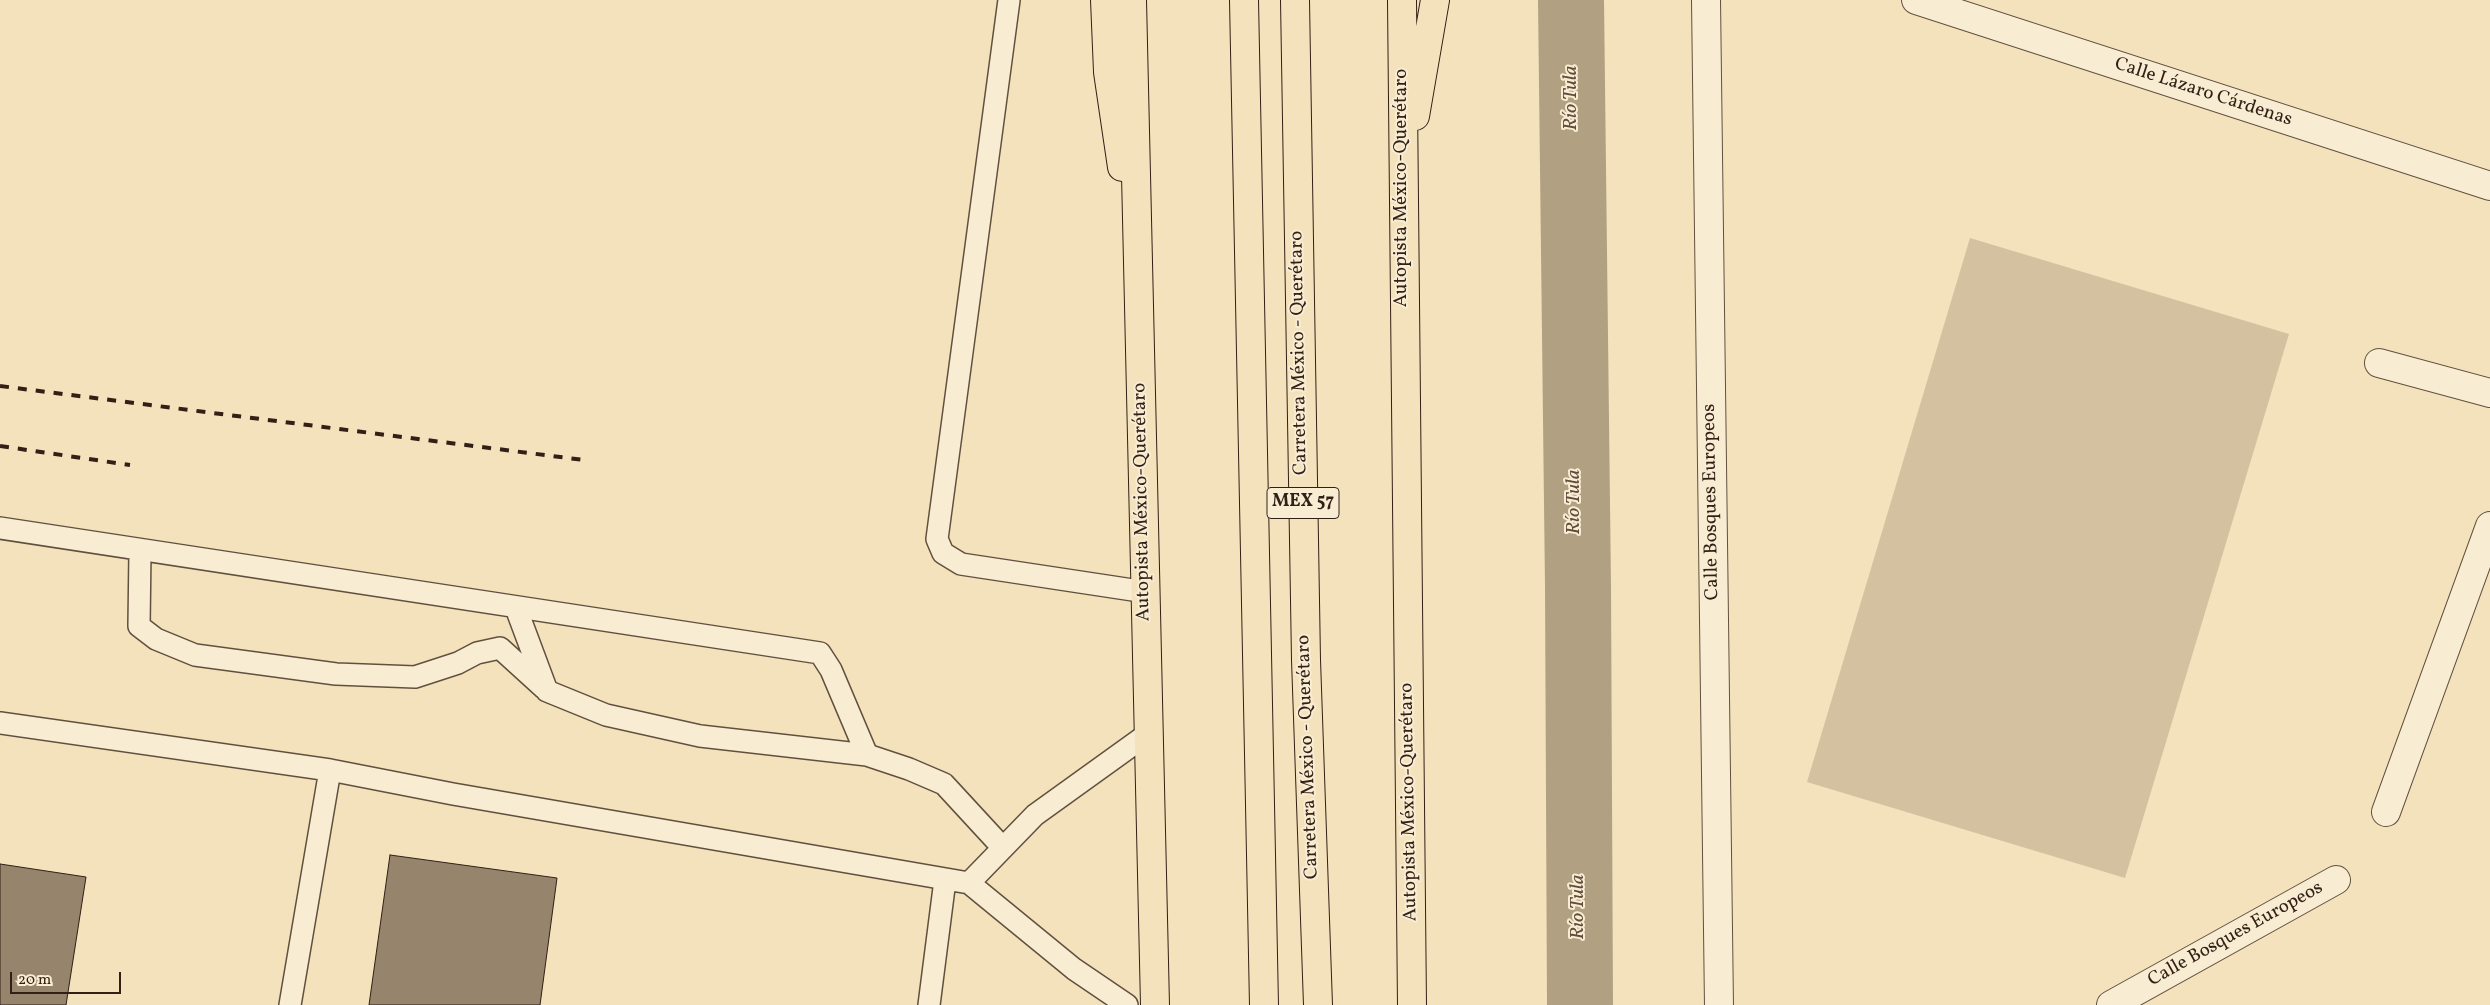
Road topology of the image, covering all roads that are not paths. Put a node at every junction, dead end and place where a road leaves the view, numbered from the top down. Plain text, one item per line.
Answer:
1 (1009, 0) edge
2 (1105, 0) edge
3 (1132, 0) edge
4 (1244, 0) edge
5 (1295, 0) edge
6 (1402, 0) edge
7 (1435, 0) edge
8 (1706, 0) edge
9 (1916, 0) edge
10 (2490, 186) edge
11 (1402, 191) junction
12 (1137, 234) junction
13 (2379, 363) dead end
14 (2490, 393) edge
15 (2490, 526) edge
16 (0, 528) edge
17 (140, 551) junction
18 (1146, 592) junction
19 (516, 608) junction
20 (547, 691) junction
21 (0, 723) edge
22 (1149, 733) junction
23 (867, 755) junction
24 (330, 770) junction
25 (2386, 812) dead end
26 (1003, 848) junction
27 (945, 880) junction
28 (2336, 880) dead end
29 (969, 883) junction
30 (290, 1005) edge
31 (929, 1005) edge
32 (1127, 1005) edge
33 (1155, 1005) edge
34 (1264, 1005) edge
35 (1318, 1005) edge
36 (1412, 1005) edge
37 (1718, 1005) edge
38 (2111, 1005) edge

1 - 18 lane
2 - 12 main road
3 - 12 main road, Autopista México-Querétaro
4 - 34 main road, MEX 57
5 - 35 main road, Carretera México - Querétaro / MEX 57
6 - 11 main road, Autopista México-Querétaro
7 - 11 main road
8 - 37 street, Calle Bosques Europeos
9 - 10 street, Calle Lázaro Cárdenas
11 - 36 main road, Autopista México-Querétaro
12 - 18 main road, Autopista México-Querétaro
13 - 14 street
15 - 25 street
16 - 17 lane
17 - 19 lane
17 - 20 lane
18 - 22 main road, Autopista México-Querétaro
19 - 20 lane
19 - 23 lane
20 - 23 lane
21 - 24 lane
22 - 26 lane
22 - 33 main road, Autopista México-Querétaro
23 - 26 lane
24 - 27 lane
24 - 30 lane
26 - 29 lane
27 - 29 lane
27 - 31 lane
28 - 38 street, Calle Bosques Europeos
29 - 32 lane

